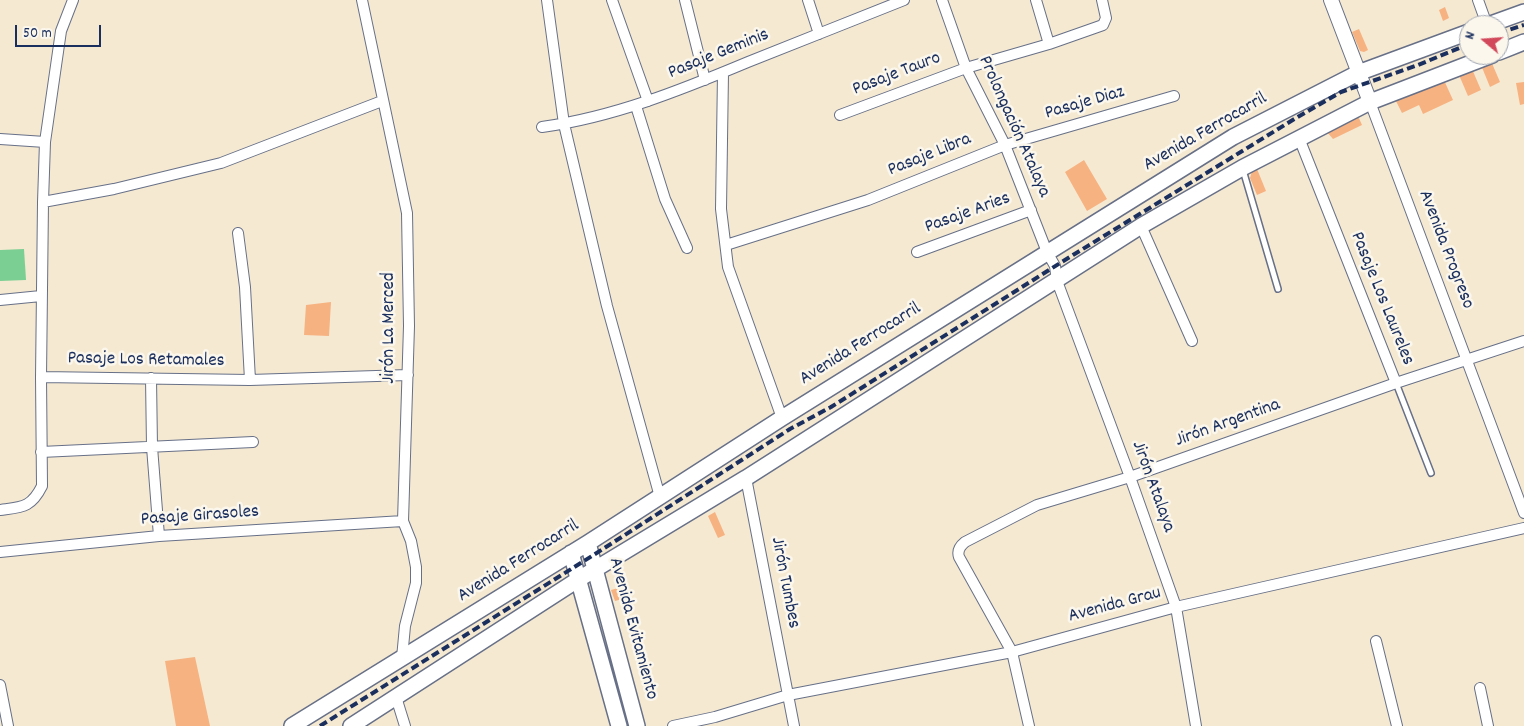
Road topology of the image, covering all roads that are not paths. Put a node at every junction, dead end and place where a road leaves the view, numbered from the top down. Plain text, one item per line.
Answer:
1 (73, 0) edge
2 (362, 0) edge
3 (547, 0) edge
4 (612, 0) edge
5 (686, 0) edge
6 (808, 0) edge
7 (904, 0) edge
8 (942, 0) edge
9 (1036, 0) edge
10 (1102, 0) edge
11 (1331, 0) edge
12 (1478, 0) edge
13 (1524, 12) edge
14 (1484, 15) edge
15 (1509, 17) edge
16 (819, 34) junction
17 (1459, 36) edge
18 (1524, 42) edge
19 (1049, 44) junction
20 (1509, 48) edge
21 (1466, 65) edge
22 (966, 68) junction
23 (723, 73) junction
24 (1358, 73) junction
25 (705, 80) junction
26 (1174, 96) dead end
27 (382, 101) junction
28 (648, 101) junction
29 (1370, 102) junction
30 (636, 106) junction
31 (840, 115) dead end
32 (564, 124) junction
33 (542, 126) dead end
34 (1299, 138) junction
35 (0, 139) edge
36 (45, 142) junction
37 (1005, 145) junction
38 (1242, 168) junction
39 (43, 202) junction
40 (1031, 210) junction
41 (1141, 226) junction
42 (238, 233) dead end
43 (726, 245) junction
44 (687, 248) dead end
45 (917, 252) dead end
46 (1047, 252) junction
47 (1056, 274) junction
48 (1278, 289) dead end
49 (42, 296) junction
50 (0, 300) edge
51 (1192, 340) dead end
52 (1524, 342) edge
53 (1467, 360) junction
54 (408, 375) junction
55 (40, 377) junction
56 (151, 378) junction
57 (250, 380) junction
58 (1396, 383) junction
59 (782, 418) junction
60 (253, 442) dead end
61 (152, 447) junction
62 (41, 452) junction
63 (1431, 473) dead end
64 (1130, 477) junction
65 (746, 478) junction
66 (660, 497) junction
67 (0, 510) edge
68 (1524, 513) edge
69 (403, 521) junction
70 (1524, 528) edge
71 (159, 536) junction
72 (588, 543) junction
73 (0, 552) edge
74 (572, 553) junction
75 (596, 570) junction
76 (579, 579) junction
77 (1176, 607) junction
78 (1376, 641) dead end
79 (1012, 652) junction
80 (402, 658) junction
81 (0, 684) edge
82 (1480, 688) dead end
83 (788, 695) junction
84 (396, 697) junction
85 (8, 726) edge
86 (292, 726) edge
87 (351, 726) edge
88 (405, 726) edge
89 (619, 726) edge
90 (637, 726) edge
91 (673, 726) edge
92 (794, 726) edge
93 (1029, 726) edge
94 (1196, 726) edge
95 (1397, 726) edge
96 (1488, 726) edge

1 - 36 street
2 - 27 street, Jirón La Merced
3 - 32 street
4 - 28 street
5 - 25 street
6 - 16 street
7 - 16 street, Pasaje Geminis
8 - 22 street, Prolongación Atalaya
9 - 19 street
10 - 19 street, Pasaje Tauro
11 - 24 street, Avenida Progreso
12 - 14 street
13 - 15 main road
16 - 23 street, Pasaje Geminis
17 - 24 main road, Avenida Ferrocarril
18 - 20 main road
19 - 22 street, Pasaje Tauro
21 - 29 main road
22 - 31 street, Pasaje Tauro
22 - 37 street, Prolongación Atalaya
23 - 25 street, Pasaje Geminis
23 - 43 street
24 - 29 street, Avenida Progreso
24 - 46 main road, Avenida Ferrocarril
25 - 28 street, Pasaje Geminis
26 - 37 street, Pasaje Diaz
27 - 39 street
27 - 54 street, Jirón La Merced
28 - 30 street, Pasaje Geminis
29 - 34 main road
29 - 53 street, Avenida Progreso
30 - 32 street, Pasaje Geminis
30 - 44 street
32 - 33 street, Pasaje Geminis
32 - 66 street
34 - 38 main road
34 - 58 street, Pasaje Los Laureles
35 - 36 street
36 - 39 street
37 - 40 street, Prolongación Atalaya
37 - 43 street, Pasaje Libra
38 - 41 main road
38 - 48 lane
39 - 49 street
40 - 45 street, Pasaje Aries
40 - 46 street, Prolongación Atalaya
41 - 47 main road
41 - 51 street
42 - 57 street, Pasaje Los Retamales
43 - 59 street
46 - 47 street, Prolongación Atalaya
46 - 59 main road, Avenida Ferrocarril
47 - 64 street, Jirón Atalaya
47 - 65 main road
49 - 50 street
49 - 55 street
52 - 53 street, Jirón Argentina
53 - 58 street, Jirón Argentina
53 - 68 street, Avenida Progreso
54 - 57 street, Pasaje Los Retamales
54 - 69 street, Jirón La Merced
55 - 56 street, Pasaje Los Retamales
55 - 62 street
56 - 57 street, Pasaje Los Retamales
56 - 61 street
58 - 63 lane, Pasaje Los Laureles
58 - 64 street, Jirón Argentina
59 - 66 main road, Avenida Ferrocarril
60 - 61 street
61 - 62 street
61 - 71 street
62 - 67 street
64 - 77 street, Jirón Atalaya
64 - 79 street, Jirón Argentina
65 - 75 main road
65 - 83 street, Jirón Tumbes
66 - 72 main road, Avenida Ferrocarril
69 - 71 street, Pasaje Girasoles
69 - 80 street, Jirón La Merced
70 - 77 street, Avenida Grau
71 - 73 street, Pasaje Girasoles
72 - 74 main road, Avenida Ferrocarril
72 - 75 main road, Avenida Evitamiento
74 - 76 main road, Avenida Evitamiento
74 - 80 main road, Avenida Ferrocarril
75 - 76 main road
75 - 90 main road, Avenida Evitamiento
76 - 84 main road
76 - 89 main road, Avenida Evitamiento
77 - 79 street, Avenida Grau
77 - 94 street, Jirón Atalaya
78 - 95 street
79 - 83 street, Avenida Grau
79 - 93 street
80 - 86 main road, Avenida Ferrocarril
81 - 85 street
82 - 96 street
83 - 91 street, Avenida Grau
83 - 92 street, Jirón Tumbes
84 - 87 main road
84 - 88 street

